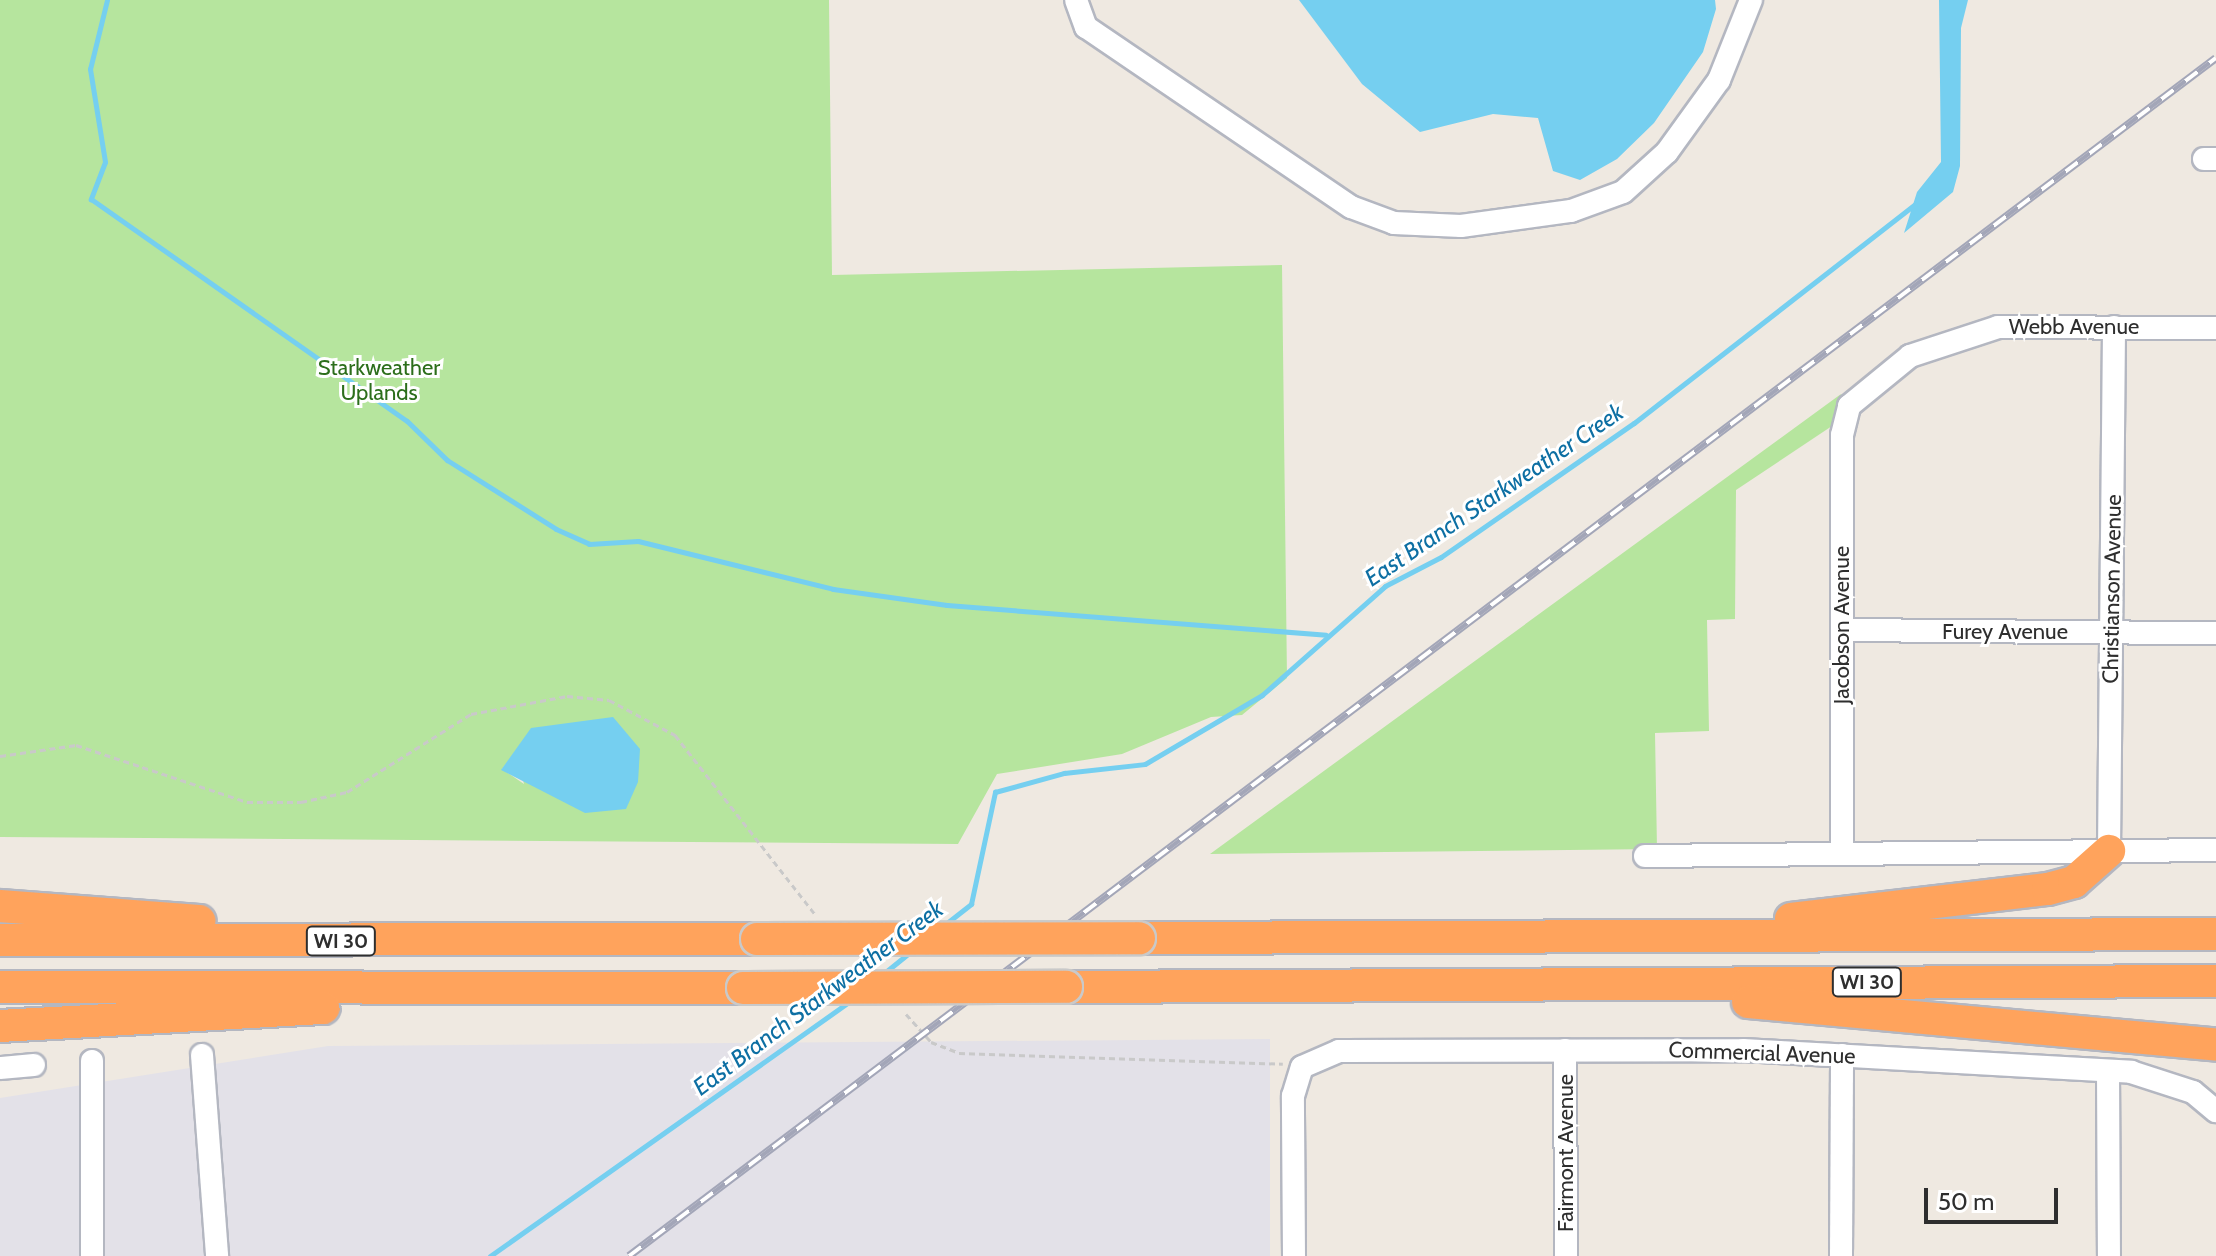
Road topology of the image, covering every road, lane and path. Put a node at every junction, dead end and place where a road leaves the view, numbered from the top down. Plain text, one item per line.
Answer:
1 (1076, 0) edge
2 (1751, 0) edge
3 (2114, 327) junction
4 (2216, 328) edge
5 (1856, 399) joint
6 (1842, 630) junction
7 (2111, 633) junction
8 (2216, 633) edge
9 (0, 756) edge
10 (2216, 850) edge
11 (2109, 851) junction
12 (1842, 854) junction
13 (1645, 856) dead end
14 (0, 906) edge
15 (825, 925) dead end
16 (2216, 934) edge
17 (1633, 936) junction
18 (681, 939) junction
19 (0, 940) edge
20 (2216, 981) edge
21 (1517, 984) junction
22 (0, 987) edge
23 (527, 988) junction
24 (895, 1002) dead end
25 (0, 1026) edge
26 (2216, 1045) edge
27 (1565, 1050) junction
28 (202, 1055) dead end
29 (1842, 1055) junction
30 (92, 1061) dead end
31 (34, 1065) dead end
32 (1302, 1067) junction
33 (0, 1068) edge
34 (2108, 1071) junction
35 (2216, 1111) edge
36 (92, 1256) edge
37 (217, 1256) edge
38 (1294, 1256) edge
39 (1566, 1256) edge
40 (1841, 1256) edge
41 (2109, 1256) edge

1 - 2 street
3 - 4 street, Webb Avenue
3 - 5 street, Webb Avenue
3 - 7 street, Christianson Avenue
5 - 6 street, Jacobson Avenue
6 - 7 street, Furey Avenue
6 - 12 street, Jacobson Avenue
7 - 8 street, Furey Avenue
7 - 11 street, Christianson Avenue
9 - 15 path
10 - 11 street
11 - 12 street
11 - 17 highway
12 - 13 street
14 - 18 highway
16 - 17 highway, WI 30
17 - 18 highway, WI 30, bridge
18 - 19 highway, WI 30
20 - 21 highway, WI 30
21 - 23 highway, WI 30, bridge
21 - 26 highway
22 - 23 highway, WI 30
23 - 25 highway
24 - 32 path
27 - 29 street, Commercial Avenue
27 - 32 street, Commercial Avenue
27 - 39 street, Fairmont Avenue
28 - 37 street
29 - 34 street, Commercial Avenue
29 - 40 street
30 - 36 street
31 - 33 street
32 - 38 street
34 - 35 street, Commercial Avenue
34 - 41 street

